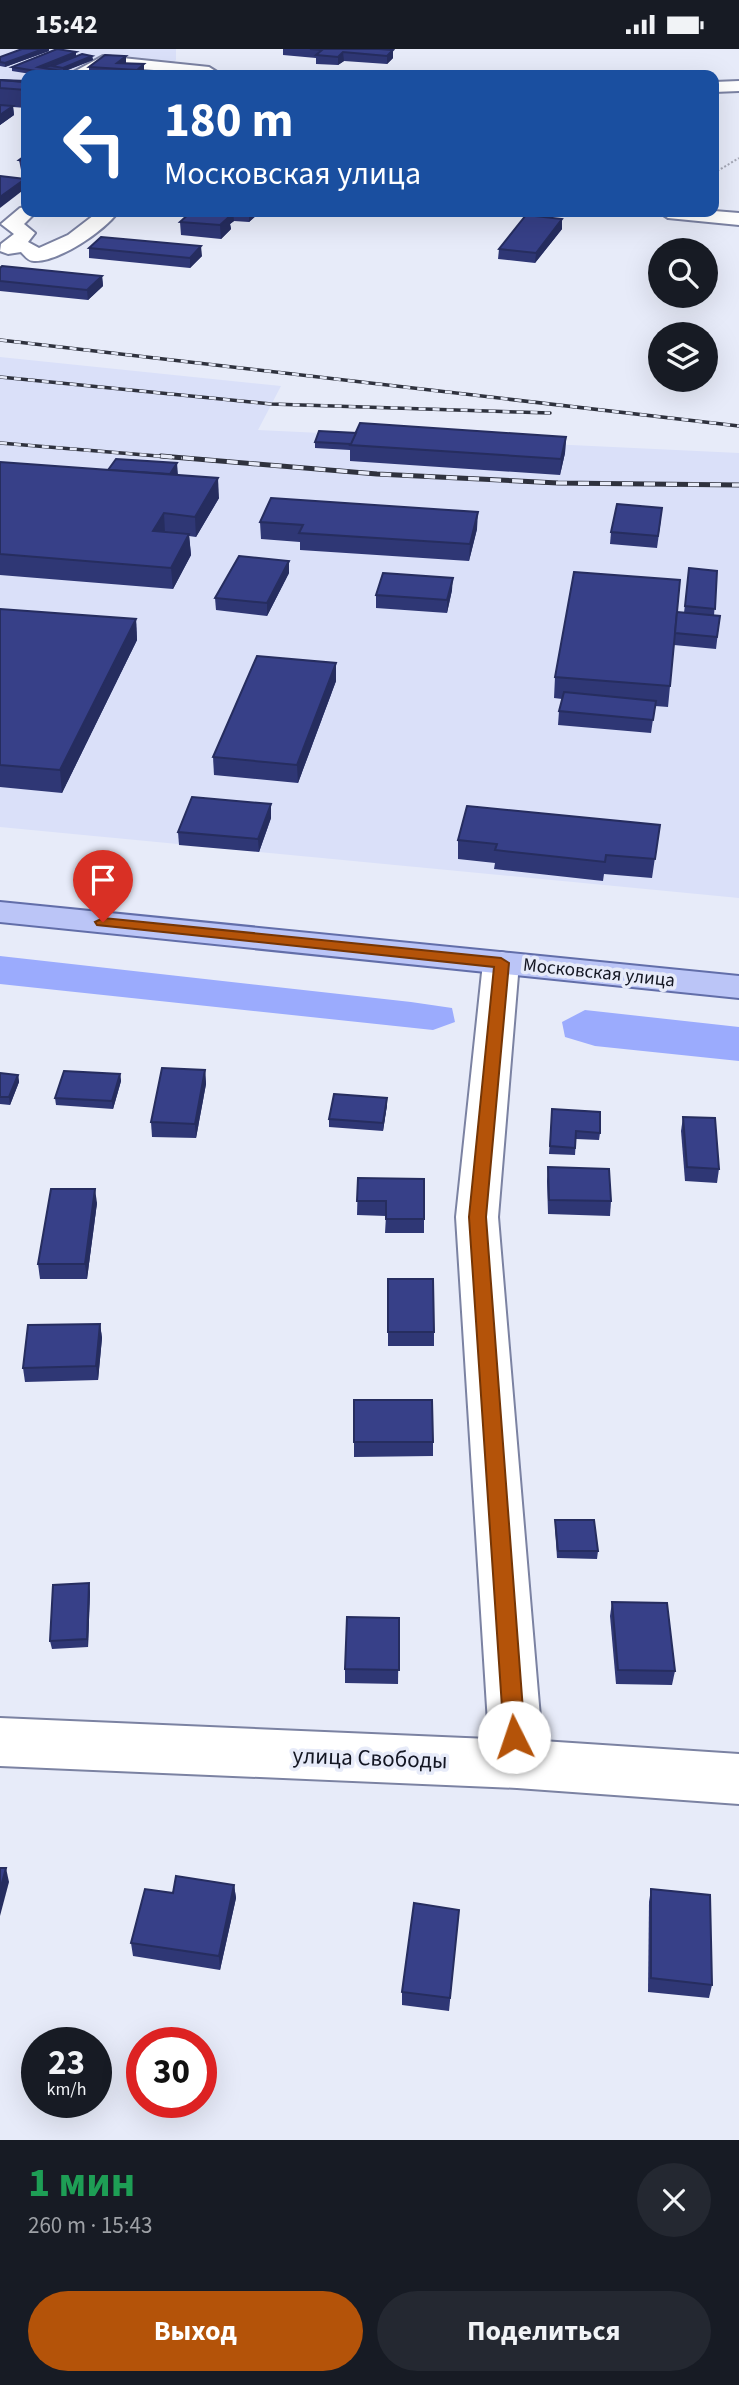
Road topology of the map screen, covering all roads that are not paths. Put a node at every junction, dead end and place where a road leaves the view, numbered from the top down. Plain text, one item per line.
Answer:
1 (86, 70) edge
2 (190, 70) edge
3 (739, 86) edge
4 (719, 87) edge
5 (21, 217) edge
6 (102, 217) edge
7 (719, 217) edge
8 (739, 219) edge
9 (7, 249) edge
10 (0, 912) edge
11 (501, 963) junction
12 (739, 987) edge
13 (0, 1742) edge
14 (517, 1764) junction
15 (739, 1779) edge

1 - 2 street
3 - 4 street
5 - 9 street
6 - 9 street
7 - 8 street
10 - 11 main road, Московская улица
11 - 12 main road, Московская улица
11 - 14 street
13 - 14 street, улица Свободы
14 - 15 street, улица Свободы

